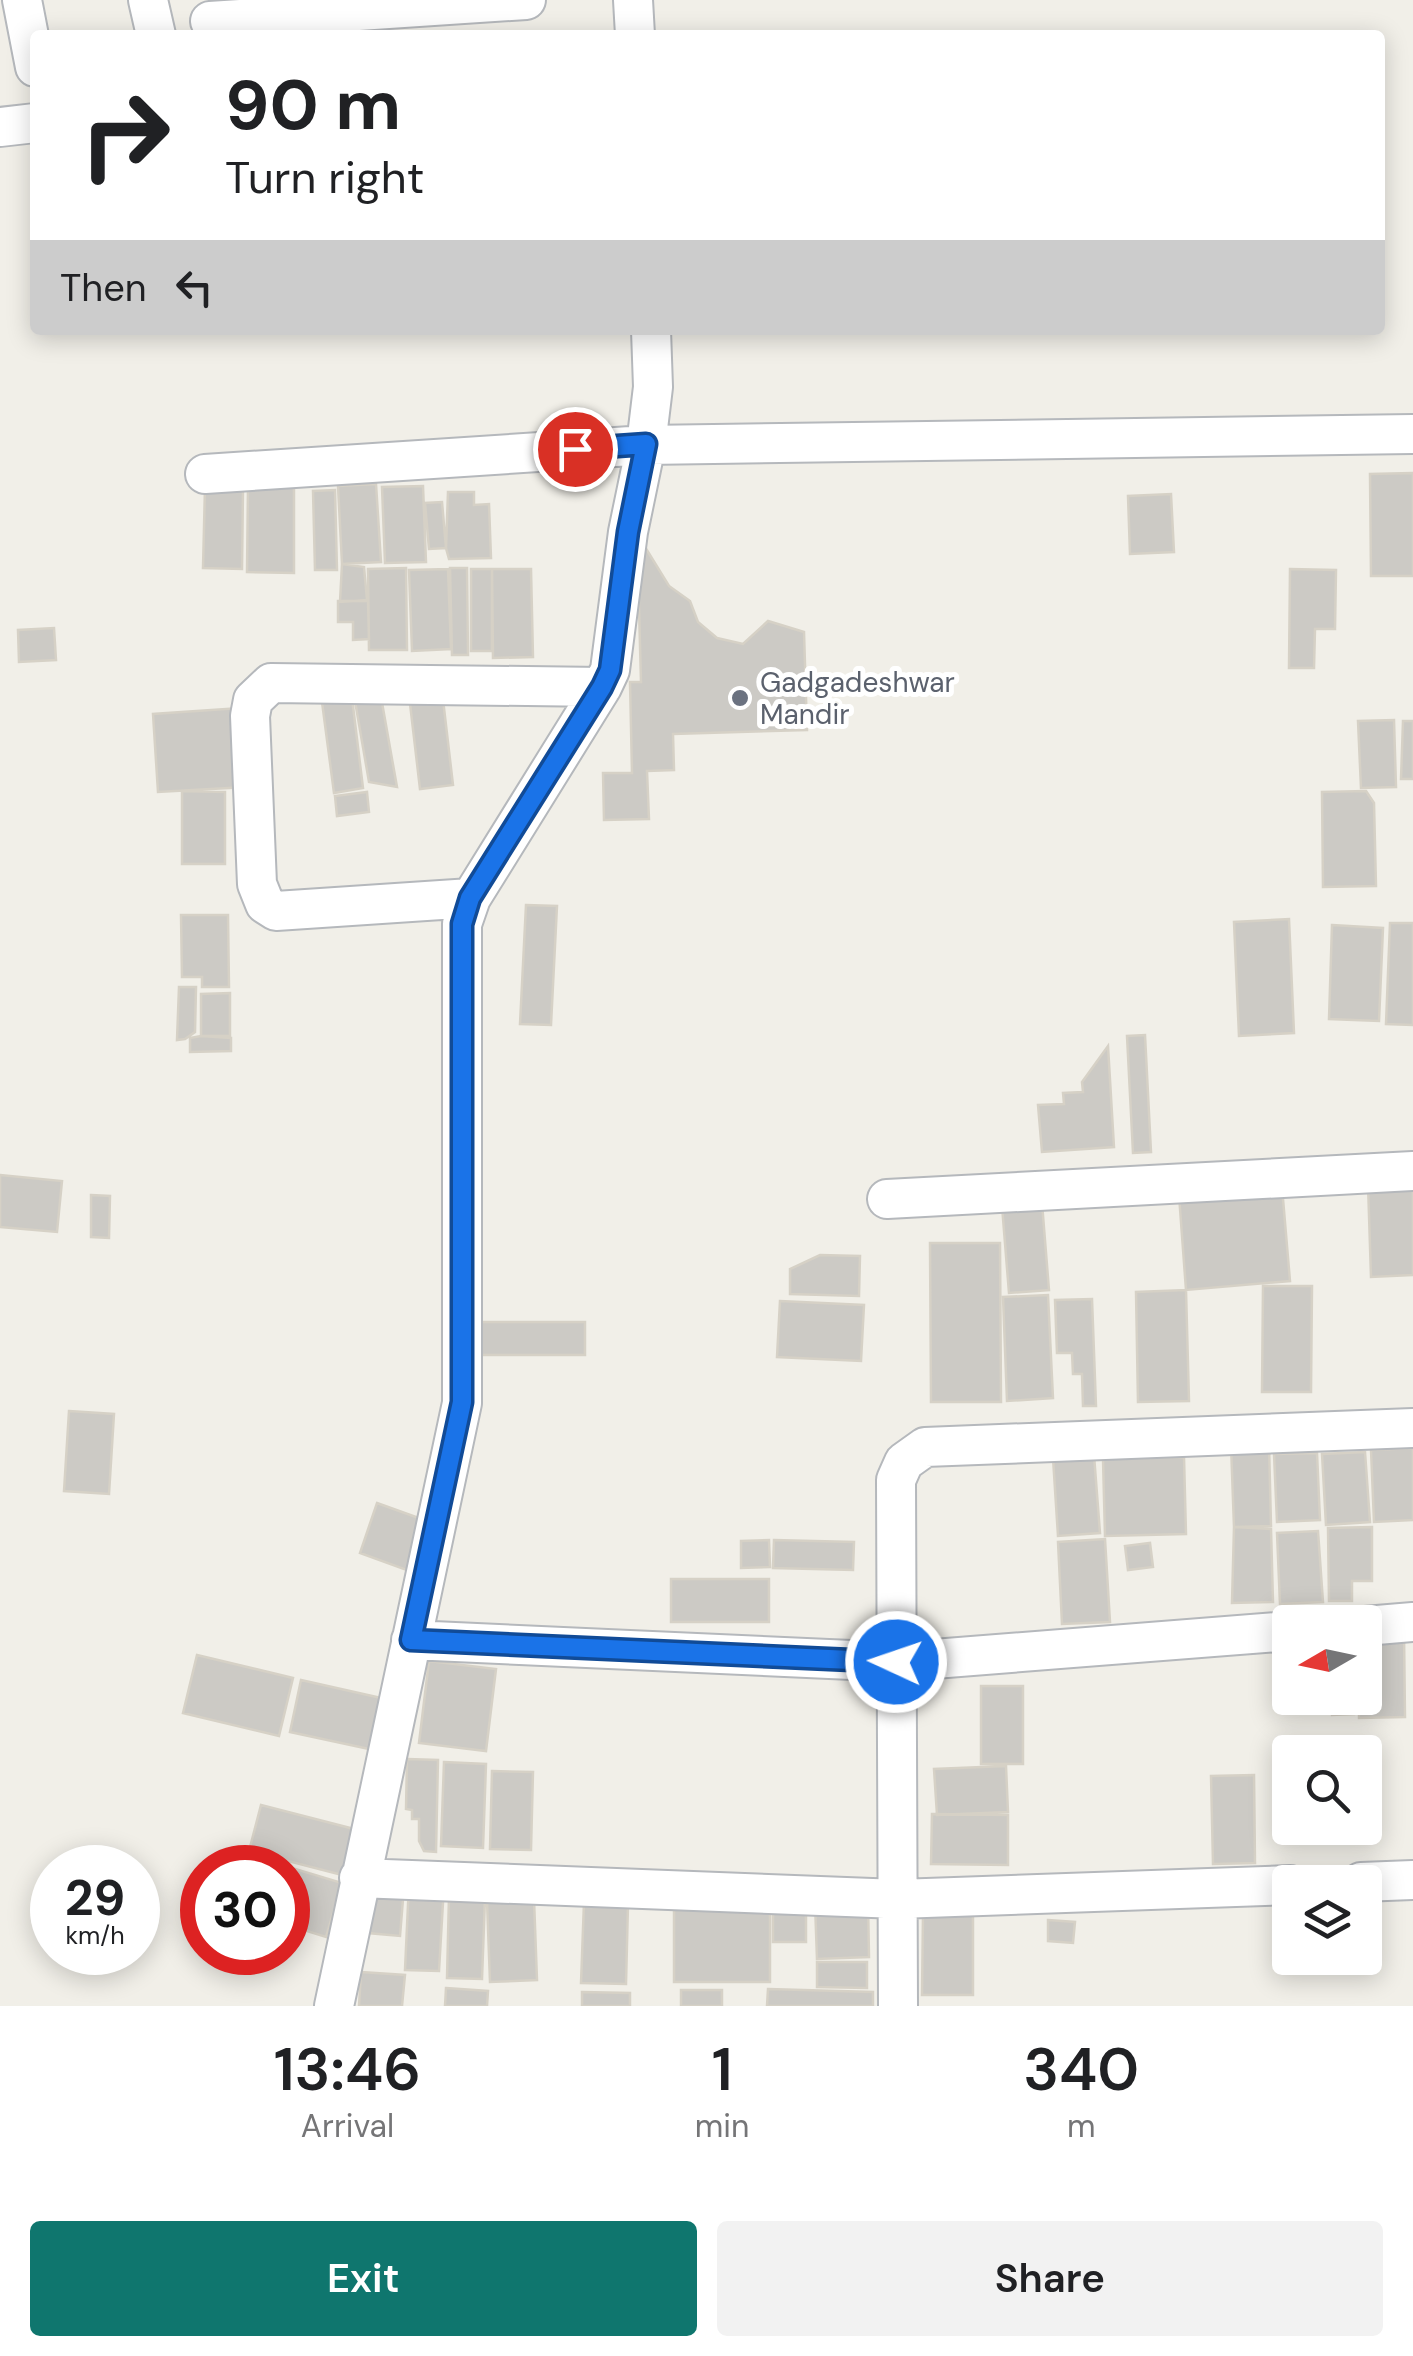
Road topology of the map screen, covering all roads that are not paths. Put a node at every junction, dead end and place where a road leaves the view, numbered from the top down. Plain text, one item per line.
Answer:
1 (22, 0) edge
2 (148, 0) edge
3 (526, 0) edge
4 (632, 0) edge
5 (210, 21) dead end
6 (155, 30) edge
7 (635, 30) edge
8 (30, 41) edge
9 (30, 124) edge
10 (0, 127) edge
11 (651, 335) edge
12 (1413, 434) edge
13 (646, 444) junction
14 (206, 474) dead end
15 (602, 687) junction
16 (470, 898) junction
17 (1413, 1171) edge
18 (887, 1199) dead end
19 (1413, 1428) edge
20 (1413, 1622) edge
21 (1382, 1625) edge
22 (1272, 1633) edge
23 (411, 1640) junction
24 (896, 1662) junction
25 (360, 1878) junction
26 (1413, 1880) edge
27 (1382, 1881) edge
28 (1272, 1886) edge
29 (898, 1899) junction
30 (334, 2006) edge
31 (898, 2006) edge

1 - 8 street
2 - 6 street
3 - 5 street
4 - 7 street
9 - 10 street
11 - 13 street
12 - 13 street
13 - 14 street
13 - 15 street
15 - 16 street
15 - 16 street
16 - 23 street
17 - 18 street
19 - 24 street
20 - 21 street
22 - 24 street
23 - 24 street
23 - 25 street
24 - 29 street
25 - 29 street
25 - 30 street
26 - 27 street
28 - 29 street
29 - 31 street

